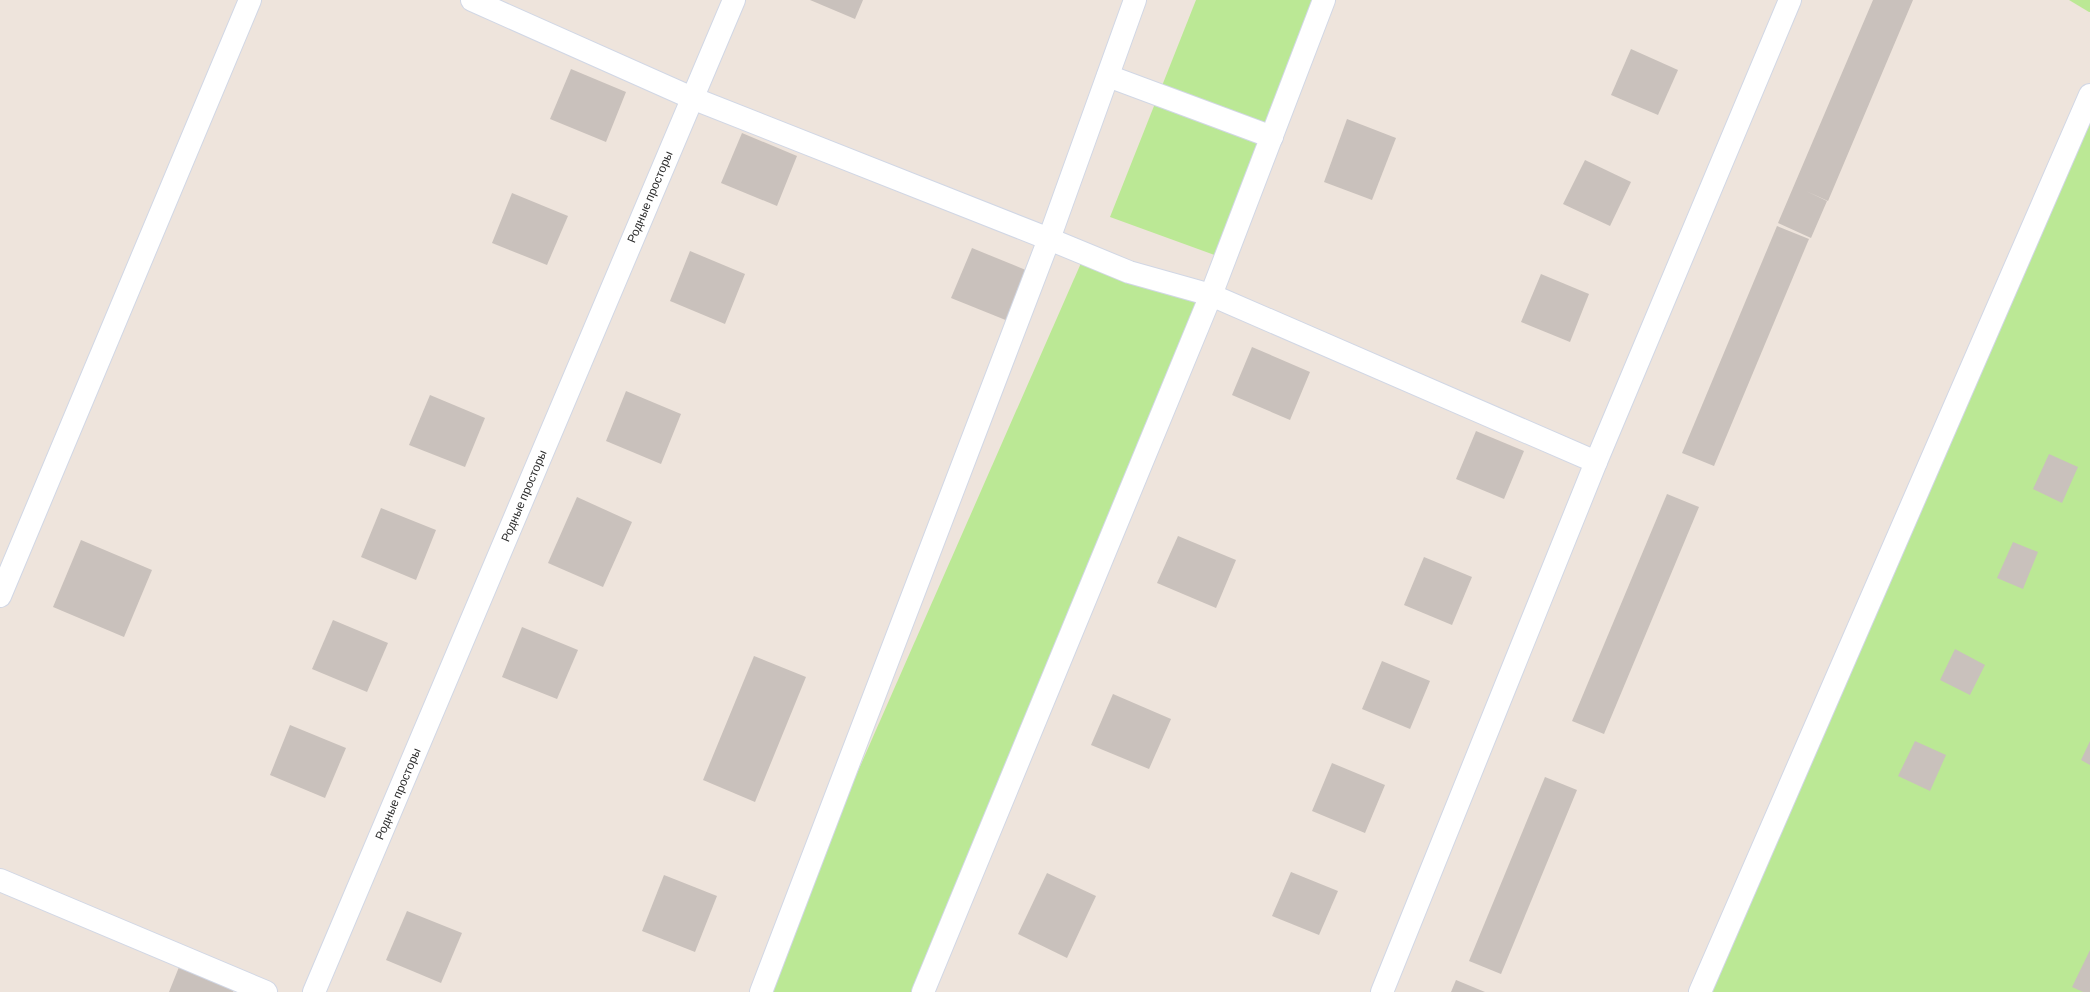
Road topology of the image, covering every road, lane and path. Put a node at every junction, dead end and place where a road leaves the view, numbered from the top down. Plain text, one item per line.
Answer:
1 (250, 0) edge
2 (472, 0) edge
3 (734, 0) edge
4 (1135, 0) edge
5 (1324, 0) edge
6 (1790, 0) edge
7 (1108, 76) junction
8 (2090, 95) edge
9 (692, 98) junction
10 (1272, 138) junction
11 (1049, 238) junction
12 (1212, 295) junction
13 (1596, 462) junction
14 (0, 596) edge
15 (0, 880) edge
16 (266, 992) edge
17 (314, 992) edge
18 (761, 992) edge
19 (923, 992) edge
20 (1382, 992) edge
21 (1700, 992) edge

1 - 14 street
2 - 9 street
3 - 9 street, Родные просторы
4 - 7 street
5 - 10 street
6 - 13 street
7 - 10 street
7 - 11 street
8 - 21 street
9 - 11 street
9 - 17 street, Родные просторы
10 - 12 street
11 - 12 street
11 - 18 street
12 - 13 street
12 - 19 street
13 - 20 street
15 - 16 street

